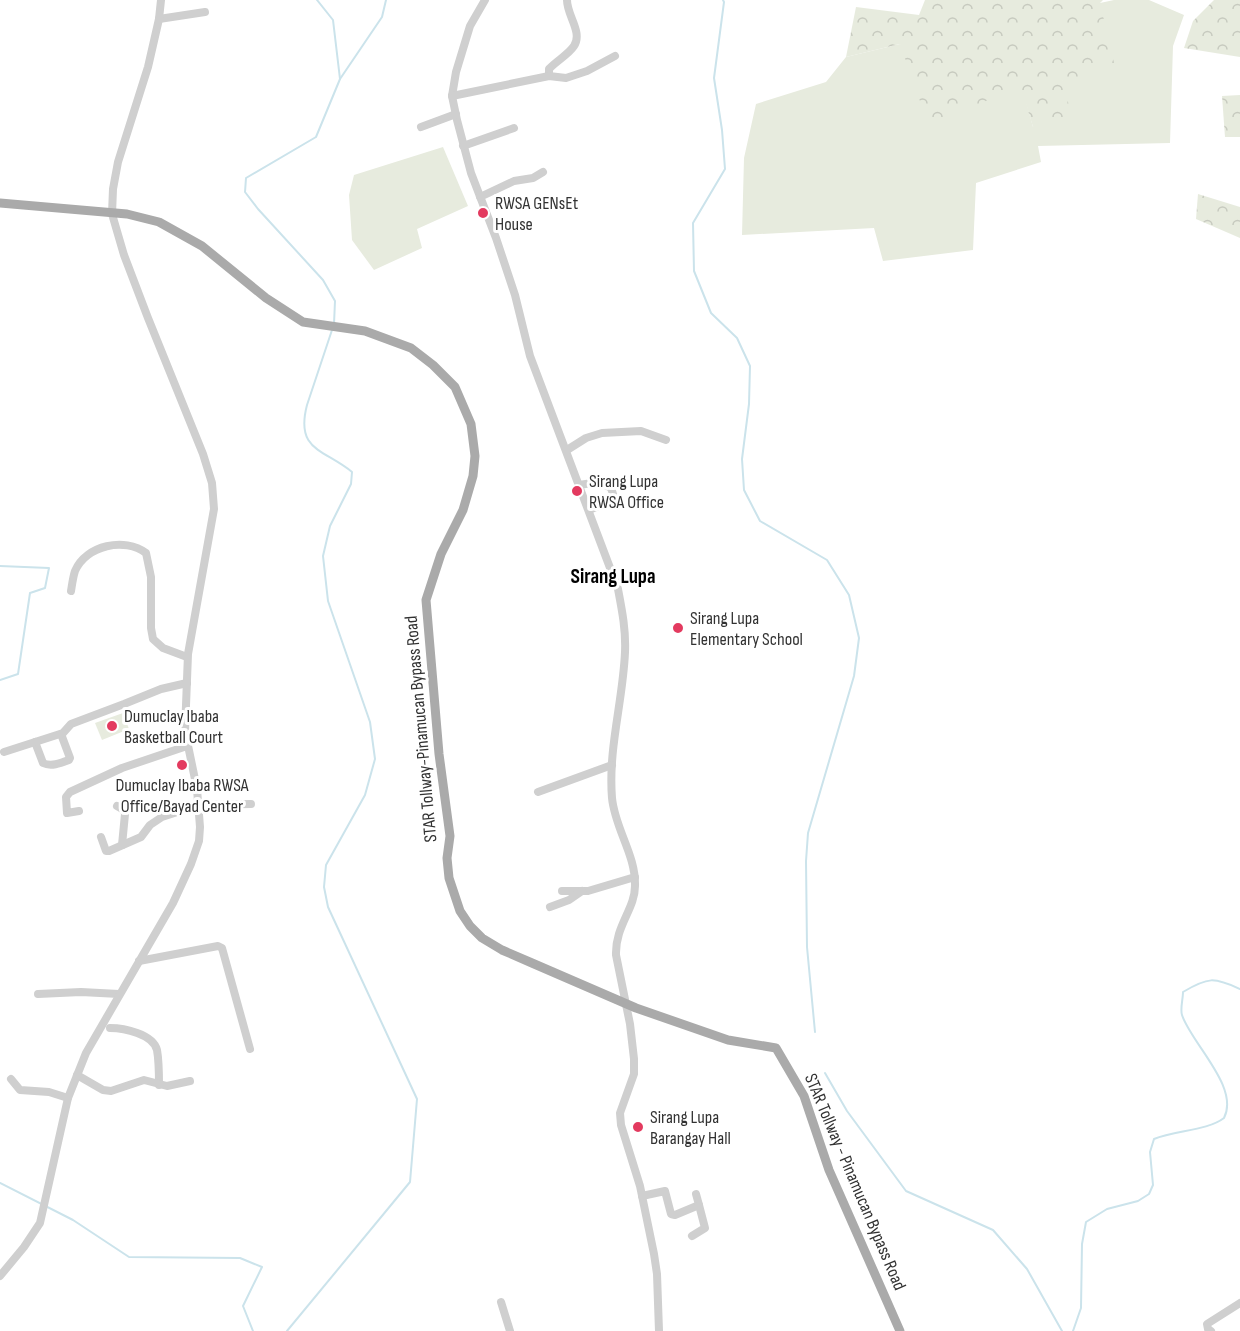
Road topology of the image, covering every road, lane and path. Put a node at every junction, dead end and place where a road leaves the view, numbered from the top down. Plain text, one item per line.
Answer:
1 (161, 0) edge
2 (485, 0) edge
3 (567, 0) edge
4 (205, 12) dead end
5 (159, 20) junction
6 (615, 56) dead end
7 (549, 76) junction
8 (452, 96) junction
9 (456, 114) junction
10 (421, 127) dead end
11 (514, 128) dead end
12 (463, 146) junction
13 (543, 172) dead end
14 (480, 197) junction
15 (0, 203) edge
16 (112, 214) junction
17 (666, 440) dead end
18 (567, 450) junction
19 (579, 485) junction
20 (589, 510) junction
21 (71, 591) dead end
22 (187, 657) junction
23 (187, 682) junction
24 (62, 734) junction
25 (34, 742) junction
26 (187, 746) junction
27 (4, 752) dead end
28 (612, 765) junction
29 (538, 792) dead end
30 (251, 804) dead end
31 (199, 805) junction
32 (117, 806) dead end
33 (79, 811) dead end
34 (101, 837) dead end
35 (122, 845) junction
36 (635, 877) junction
37 (562, 891) dead end
38 (582, 891) junction
39 (550, 907) dead end
40 (139, 961) junction
41 (38, 994) dead end
42 (119, 994) junction
43 (625, 1004) junction
44 (110, 1028) dead end
45 (776, 1048) joint
46 (250, 1049) dead end
47 (77, 1075) junction
48 (11, 1079) dead end
49 (190, 1082) dead end
50 (159, 1085) junction
51 (69, 1098) junction
52 (696, 1194) dead end
53 (642, 1196) junction
54 (699, 1205) junction
55 (692, 1236) dead end
56 (0, 1276) edge
57 (501, 1302) dead end
58 (1240, 1303) edge
59 (510, 1331) edge
60 (659, 1331) edge
61 (900, 1331) edge
62 (1212, 1331) edge

1 - 5 street
2 - 8 street
3 - 7 street
4 - 5 street
5 - 16 street
6 - 7 street
7 - 8 street
8 - 9 street
9 - 10 street
9 - 12 street
11 - 12 street
12 - 14 street
13 - 14 street
14 - 18 street
15 - 16 main road, STAR Tollway-Pinamucan Bypass Road
16 - 22 street
16 - 43 main road, STAR Tollway-Pinamucan Bypass Road
17 - 18 street
18 - 19 street
19 - 20 street
19 - 20 street
20 - 28 street
21 - 22 street
22 - 23 street
23 - 24 street
23 - 26 street
24 - 25 street
24 - 25 street
25 - 27 street
26 - 31 street
26 - 33 street
28 - 29 street
28 - 36 street
30 - 31 street
31 - 35 street
31 - 40 street
32 - 35 street
34 - 35 street
36 - 38 street
36 - 43 street
37 - 38 street
38 - 39 street
40 - 42 street
40 - 46 street
41 - 42 street
42 - 47 street
43 - 45 main road, STAR Tollway-Pinamucan Bypass Road
43 - 53 street
44 - 50 street
45 - 61 main road, STAR Tollway - Pinamucan Bypass Road
47 - 50 street
47 - 51 street
48 - 51 street
49 - 50 street
51 - 56 street
52 - 54 street
53 - 54 street
53 - 60 street
54 - 55 street
57 - 59 street
58 - 62 street

